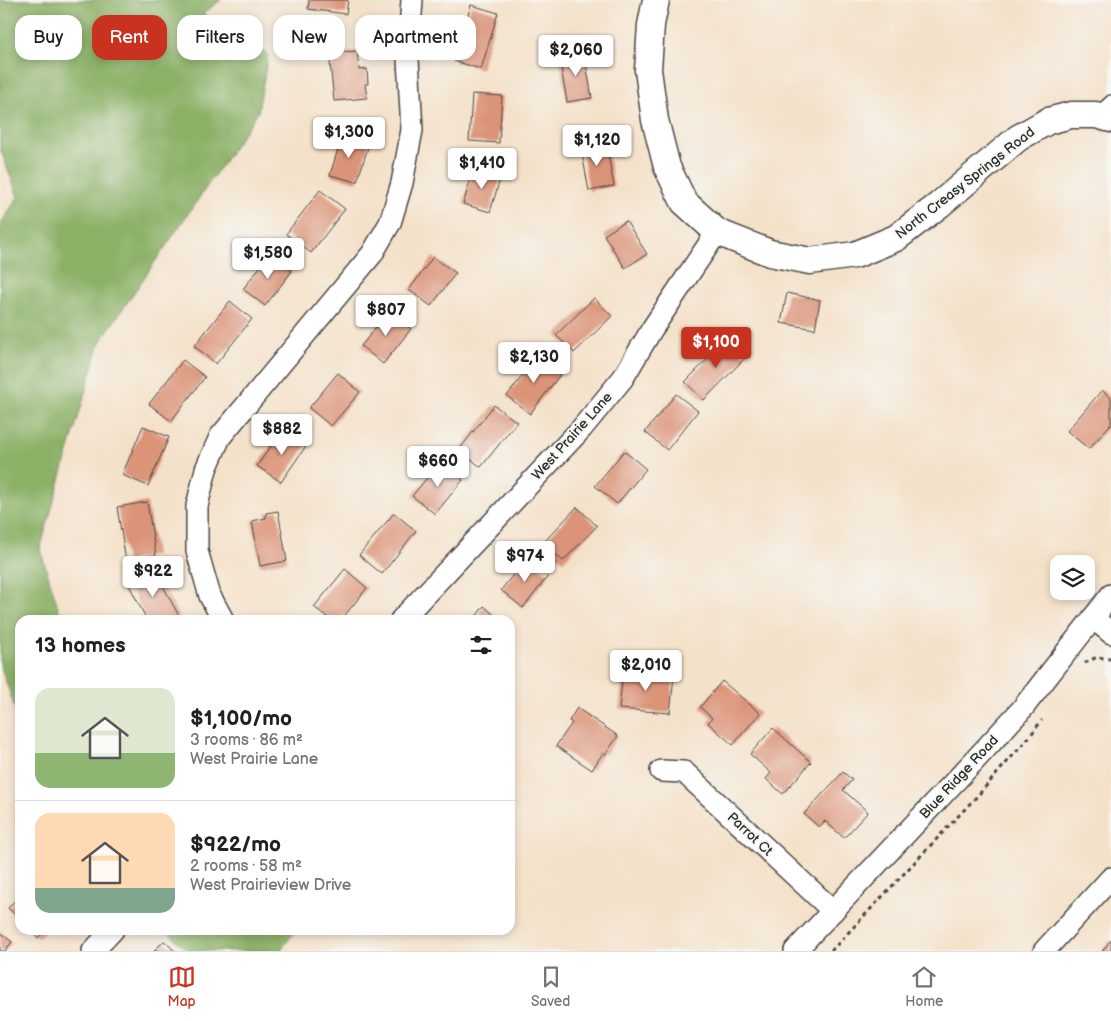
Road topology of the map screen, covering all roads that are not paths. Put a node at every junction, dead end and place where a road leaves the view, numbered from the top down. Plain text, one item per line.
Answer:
1 (412, 0) edge
2 (656, 0) edge
3 (1106, 112) edge
4 (717, 232) junction
5 (1111, 594) edge
6 (220, 615) edge
7 (406, 615) edge
8 (1093, 618) junction
9 (1111, 634) edge
10 (661, 771) dead end
11 (1111, 878) edge
12 (833, 911) junction
13 (108, 935) edge
14 (93, 951) edge
15 (795, 951) edge
16 (1044, 951) edge

1 - 6 street
2 - 4 street, North Creasy Springs Road
3 - 4 street, North Creasy Springs Road
4 - 7 street, West Prairie Lane
5 - 8 street, Blue Ridge Road
8 - 9 street
8 - 12 street, Blue Ridge Road
10 - 12 street, Parrot Ct
11 - 16 street
12 - 15 street, Blue Ridge Road
13 - 14 street

